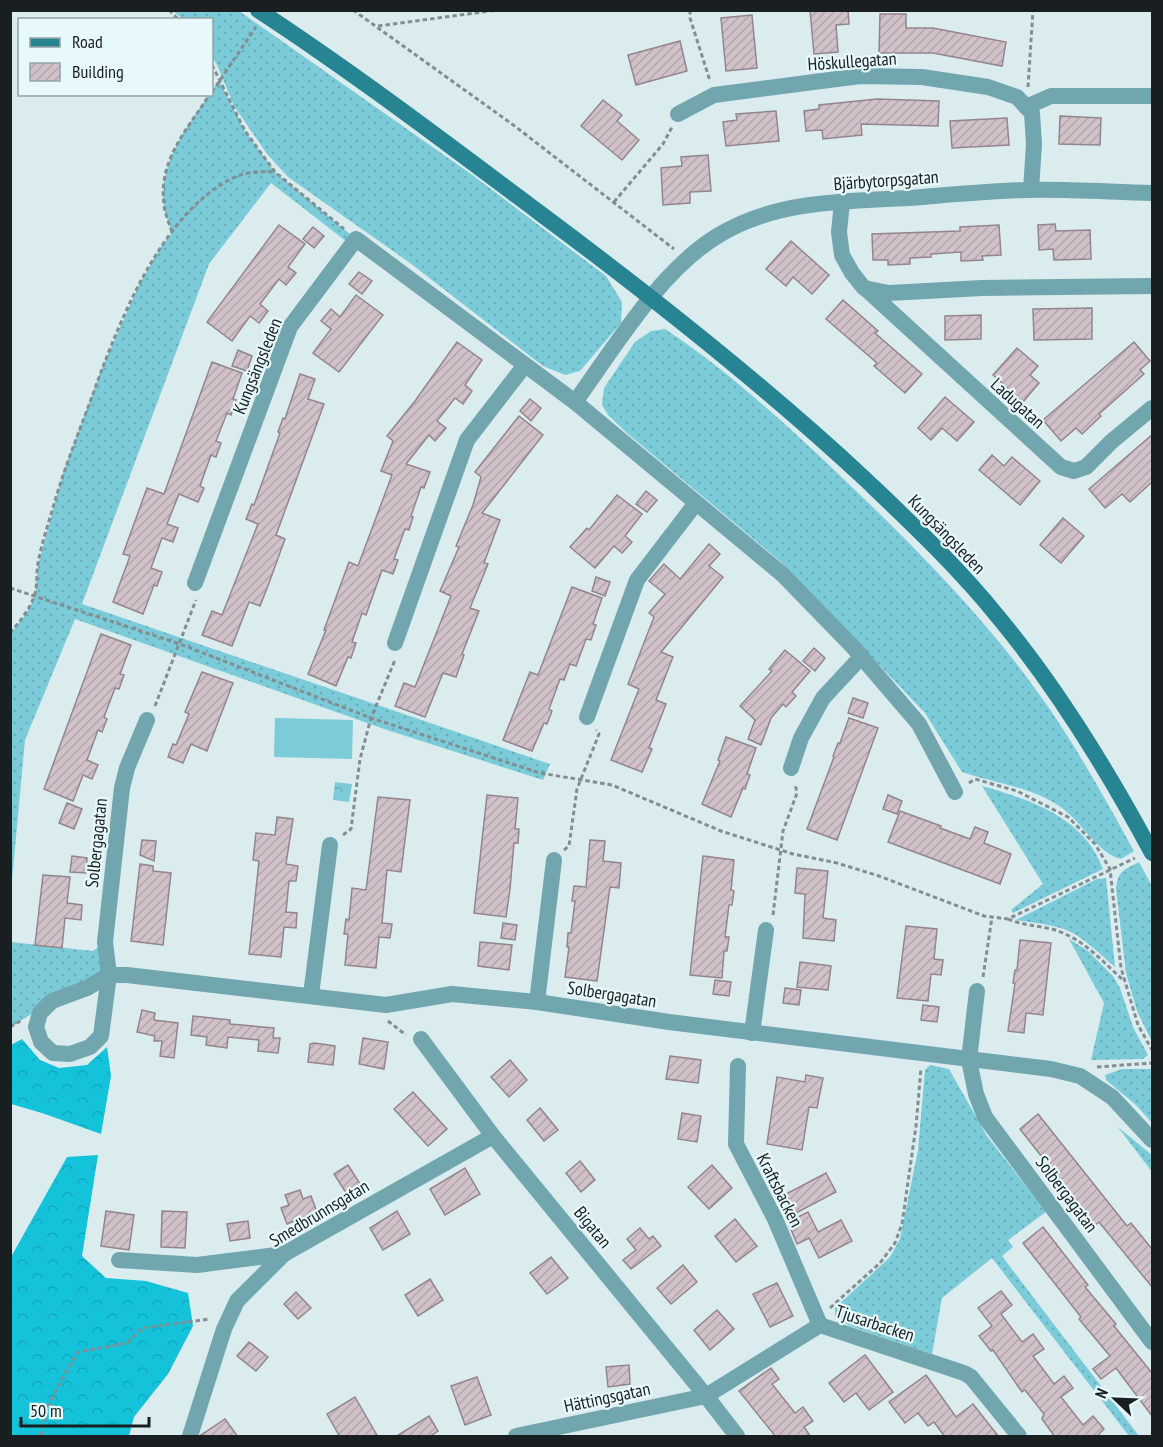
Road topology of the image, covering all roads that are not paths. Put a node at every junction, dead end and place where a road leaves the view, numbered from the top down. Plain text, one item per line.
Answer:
1 (257, 19) edge
2 (1152, 96) edge
3 (1026, 107) junction
4 (678, 114) road end
5 (1031, 190) junction
6 (1152, 193) edge
7 (842, 202) junction
8 (1152, 286) edge
9 (864, 288) junction
10 (651, 297) junction
11 (525, 365) junction
12 (575, 402) junction
13 (1152, 408) edge
14 (696, 502) junction
15 (195, 583) road end
16 (395, 643) road end
17 (862, 656) junction
18 (587, 717) road end
19 (147, 720) road end
20 (791, 768) road end
21 (955, 792) road end
22 (330, 845) road end
23 (1152, 853) edge
24 (554, 860) road end
25 (766, 930) road end
26 (110, 975) junction
27 (977, 991) road end
28 (310, 995) junction
29 (537, 1002) junction
30 (752, 1033) junction
31 (421, 1039) road end
32 (969, 1060) junction
33 (738, 1066) dead end
34 (493, 1136) junction
35 (1152, 1140) edge
36 (284, 1254) junction
37 (120, 1260) dead end
38 (820, 1325) junction
39 (1152, 1342) edge
40 (706, 1396) junction
41 (190, 1437) edge
42 (516, 1437) edge
43 (737, 1437) edge
44 (1019, 1437) edge

1 - 10 main road, Kungsängsleden
2 - 3 street
3 - 4 street, Höskullegatan
3 - 5 street
5 - 6 street, Bjärbytorpsgatan
5 - 7 street, Bjärbytorpsgatan
7 - 9 street, Ladugatan
7 - 10 street, Bjärbytorpsgatan
8 - 9 street
9 - 13 street, Ladugatan
10 - 12 street
10 - 23 main road, Kungsängsleden
11 - 12 street
11 - 15 street, Kungsängsleden
11 - 16 street
12 - 14 street
14 - 17 street
14 - 18 street
17 - 20 street
17 - 21 street
19 - 26 street, Solbergagatan
22 - 28 street
24 - 29 street
25 - 30 street
26 - 26 street, Solbergagatan
26 - 28 street, Solbergagatan
27 - 32 street, Solbergagatan
28 - 29 street, Solbergagatan
29 - 30 street, Solbergagatan
30 - 32 street, Solbergagatan
31 - 34 street, Bigatan
32 - 35 street, Solbergagatan
32 - 39 street, Solbergagatan
33 - 38 street, Kraftsbacken
34 - 36 street, Smedbrunnsgatan
34 - 40 street, Bigatan
36 - 37 street
36 - 41 street, Smedbrunnsgatan
38 - 40 street, Tjusarbacken
38 - 44 street, Tjusarbacken
40 - 42 street, Hättingsgatan
40 - 43 street, Bigatan

